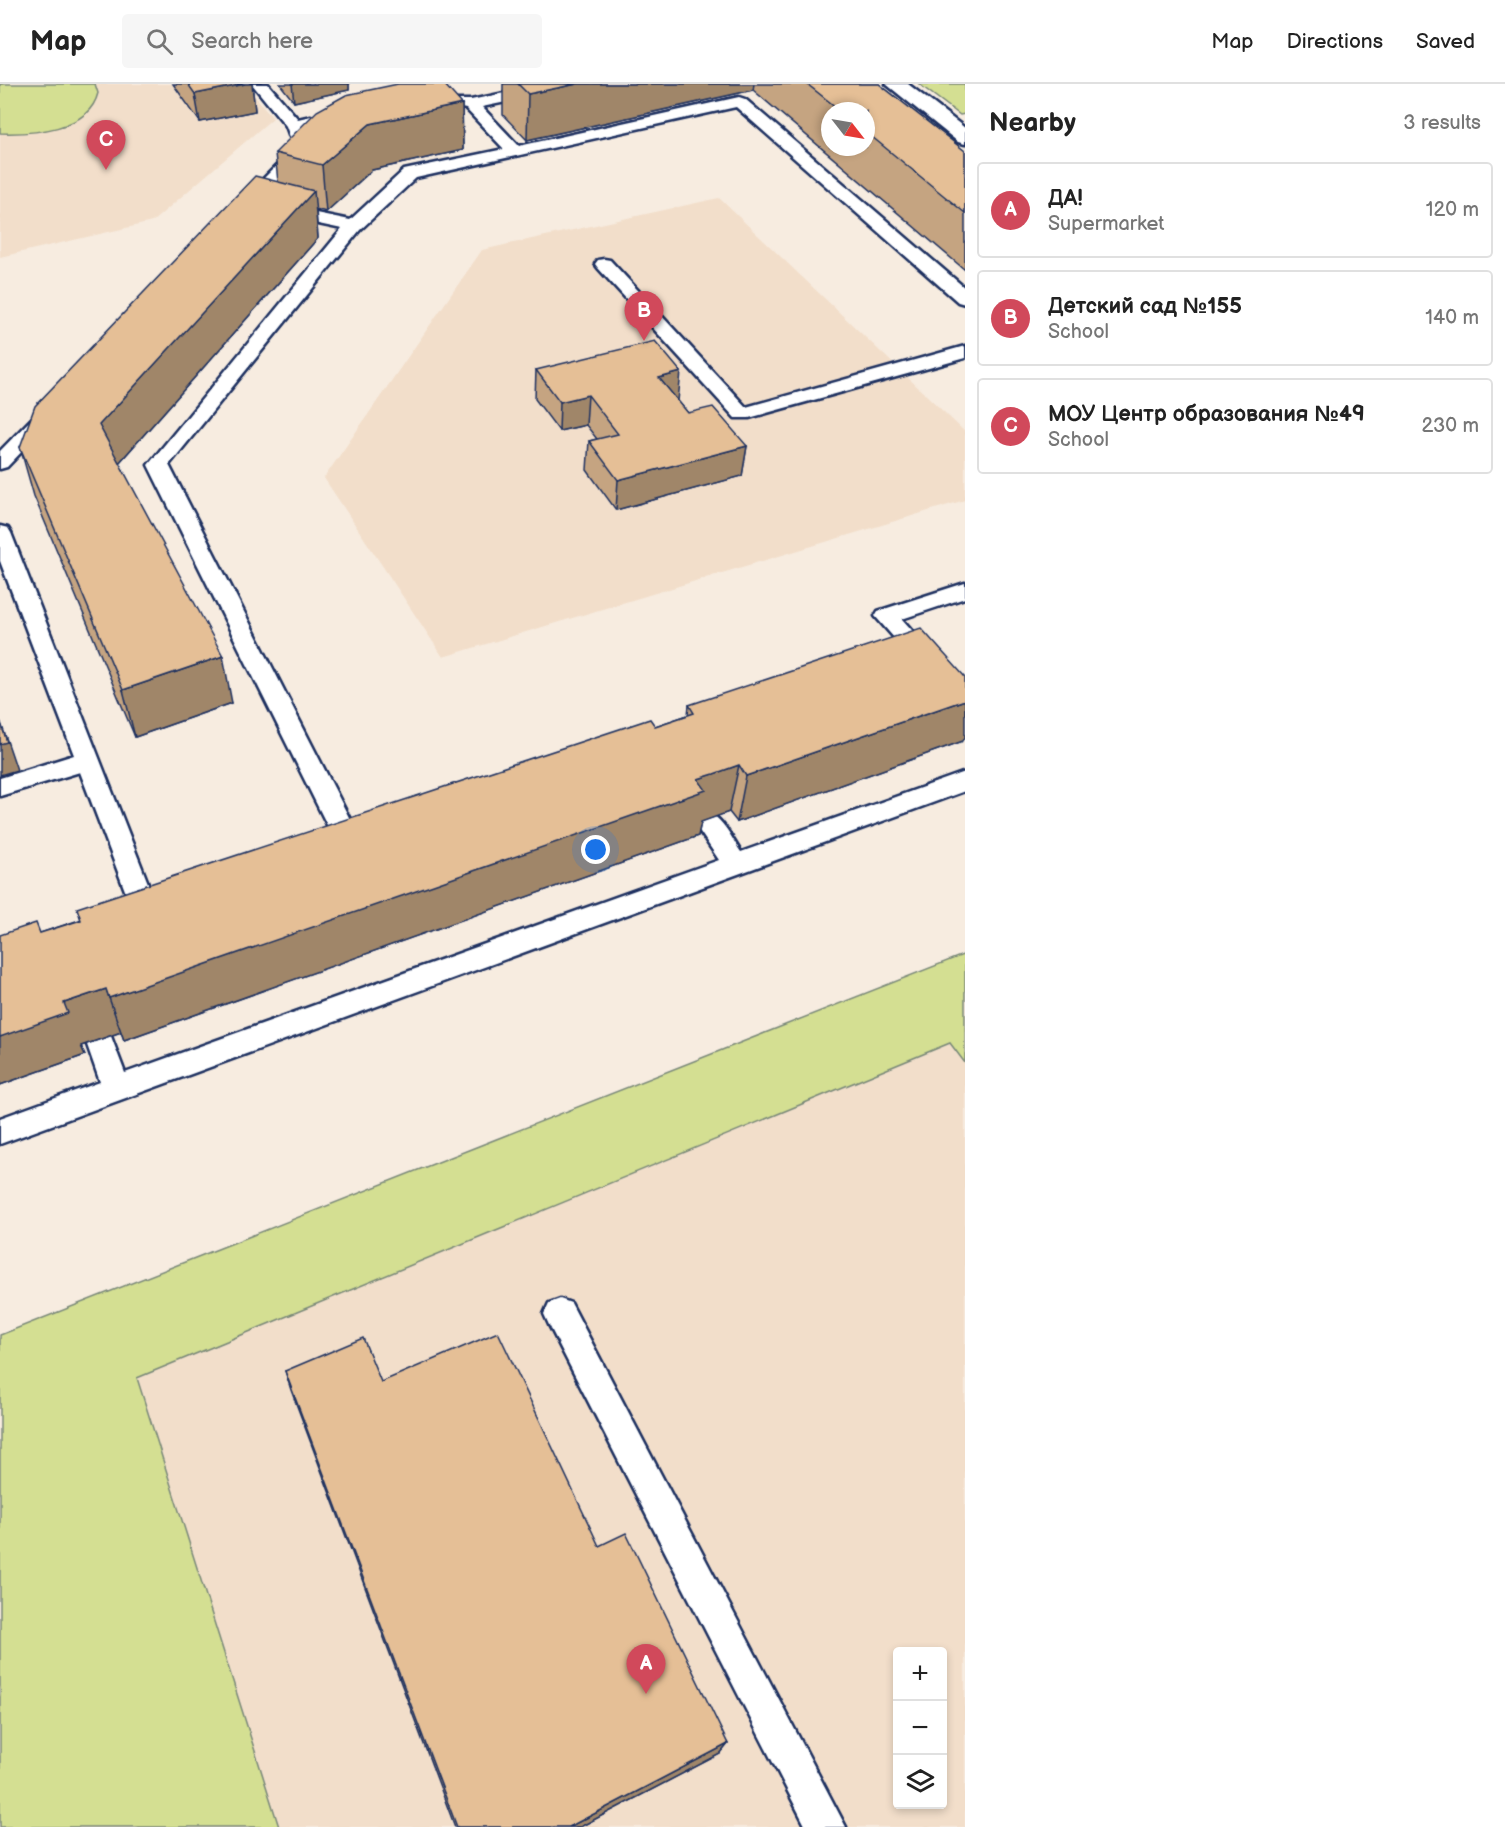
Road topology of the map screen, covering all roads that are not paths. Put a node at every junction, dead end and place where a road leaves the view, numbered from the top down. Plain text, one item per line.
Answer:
1 (260, 84) edge
2 (569, 84) edge
3 (896, 84) edge
4 (439, 101) edge
5 (471, 105) junction
6 (328, 118) edge
7 (294, 125) junction
8 (965, 138) edge
9 (515, 152) junction
10 (249, 204) junction
11 (232, 220) edge
12 (354, 226) junction
13 (604, 264) dead end
14 (965, 298) edge
15 (965, 352) edge
16 (63, 398) edge
17 (5, 454) edge
18 (0, 532) edge
19 (965, 590) edge
20 (965, 704) edge
21 (88, 760) junction
22 (965, 781) edge
23 (0, 787) edge
24 (705, 820) edge
25 (344, 833) edge
26 (736, 864) junction
27 (143, 900) edge
28 (99, 1039) edge
29 (116, 1088) junction
30 (0, 1131) edge
31 (560, 1314) dead end
32 (827, 1827) edge

1 - 7 lane
2 - 5 lane
3 - 8 street
4 - 5 lane
5 - 9 lane
6 - 7 lane
7 - 10 lane
9 - 12 lane
9 - 14 lane
10 - 11 lane
10 - 12 lane
12 - 25 lane
13 - 15 lane
16 - 17 lane
18 - 21 lane
19 - 20 lane
21 - 23 lane
21 - 27 lane
22 - 26 lane
24 - 26 lane
26 - 29 lane
28 - 29 lane
29 - 30 lane
31 - 32 lane

